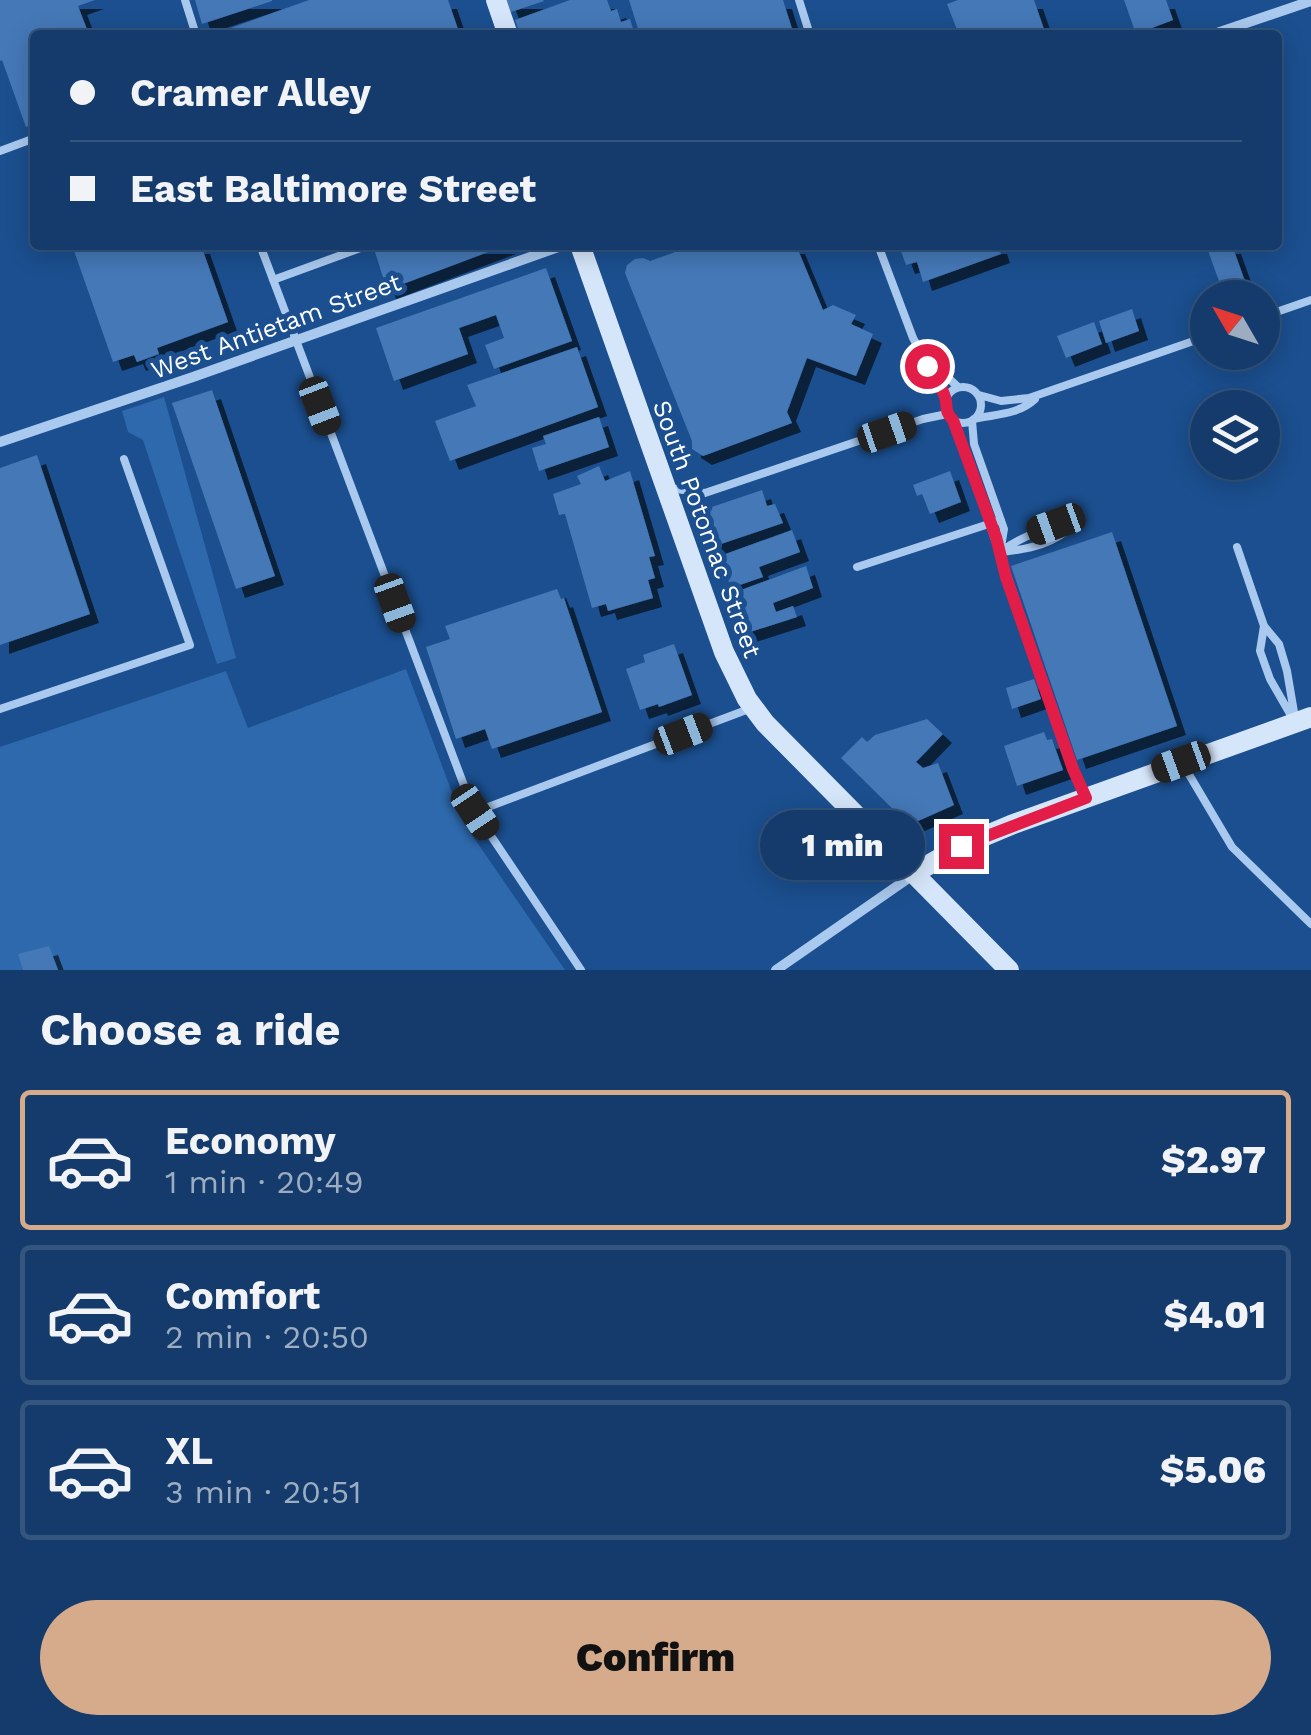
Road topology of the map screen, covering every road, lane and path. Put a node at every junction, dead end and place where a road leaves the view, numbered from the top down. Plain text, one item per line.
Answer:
1 (185, 0) edge
2 (496, 0) edge
3 (799, 0) edge
4 (1311, 0) edge
5 (194, 30) edge
6 (506, 30) edge
7 (808, 30) edge
8 (1226, 30) edge
9 (30, 140) edge
10 (0, 151) edge
11 (262, 250) edge
12 (355, 250) edge
13 (550, 250) edge
14 (582, 250) edge
15 (880, 250) edge
16 (273, 280) junction
17 (1311, 300) edge
18 (1280, 311) edge
19 (295, 340) junction
20 (1190, 342) edge
21 (923, 354) junction
22 (958, 387) junction
23 (979, 395) junction
24 (1039, 395) junction
25 (946, 398) junction
26 (950, 417) junction
27 (973, 420) junction
28 (0, 442) edge
29 (124, 459) dead end
30 (664, 487) junction
31 (1001, 520) junction
32 (991, 524) junction
33 (1237, 547) dead end
34 (1000, 552) junction
35 (858, 567) dead end
36 (1264, 626) junction
37 (753, 707) junction
38 (0, 709) edge
39 (1303, 720) edge
40 (1181, 762) junction
41 (1086, 798) junction
42 (475, 812) junction
43 (914, 874) junction
44 (1311, 924) edge
45 (580, 970) edge
46 (776, 970) edge
47 (1009, 970) edge

1 - 5 lane
2 - 6 main road
3 - 7 lane
4 - 8 street
9 - 10 lane
11 - 16 lane
12 - 16 lane
13 - 19 street, West Antietam Street
14 - 30 main road, South Potomac Street
15 - 21 lane
16 - 19 lane
17 - 18 lane
19 - 28 street, West Antietam Street
19 - 42 lane
20 - 24 lane
21 - 22 lane
21 - 25 lane
22 - 23 lane
22 - 25 lane
23 - 24 lane
23 - 27 lane
24 - 27 lane
25 - 26 lane
26 - 27 lane
26 - 30 lane
26 - 32 lane
27 - 31 lane
29 - 38 lane
30 - 37 main road, South Potomac Street
31 - 32 lane
31 - 34 lane
32 - 34 lane
32 - 35 lane
33 - 36 lane
34 - 34 lane
34 - 41 lane
36 - 39 lane
36 - 39 lane
37 - 42 lane
37 - 43 main road, South Potomac Street
39 - 40 main road
40 - 41 main road
40 - 44 lane
41 - 43 main road
42 - 45 lane
43 - 46 street
43 - 47 main road, South Potomac Street

